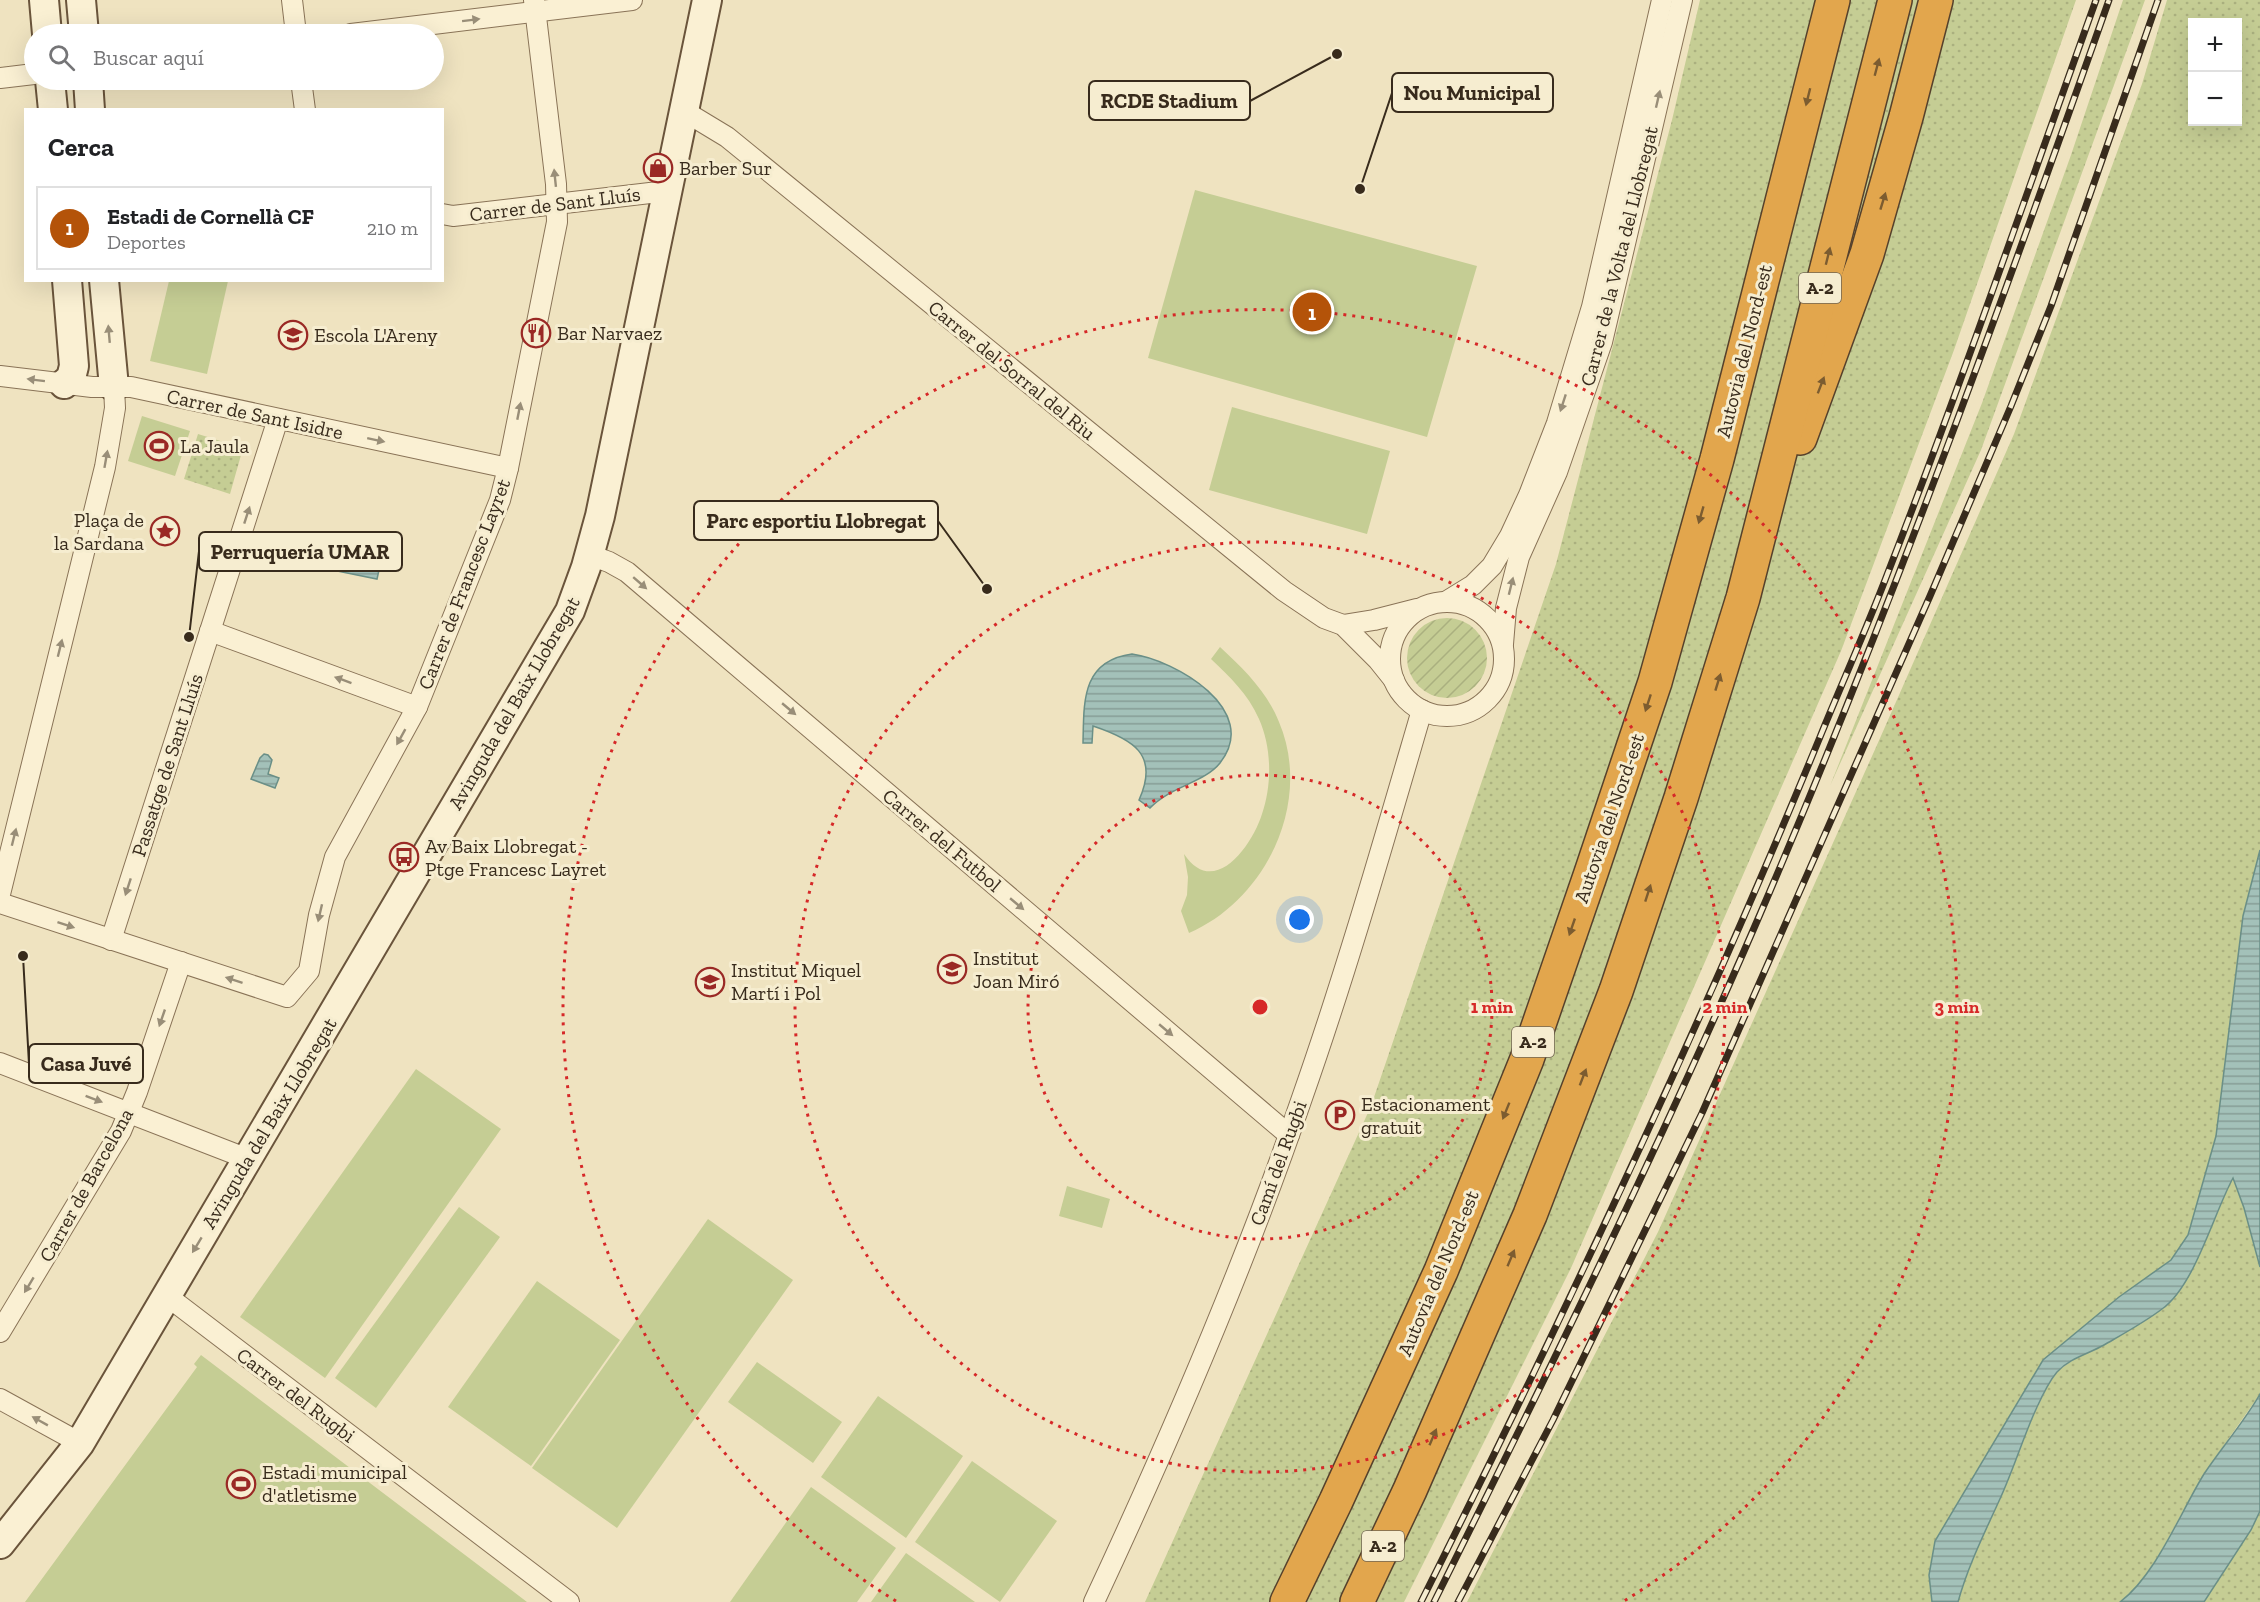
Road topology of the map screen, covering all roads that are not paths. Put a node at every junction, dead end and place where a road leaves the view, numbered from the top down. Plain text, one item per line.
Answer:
1 (44, 0) edge
2 (81, 0) edge
3 (292, 0) edge
4 (632, 0) edge
5 (707, 0) edge
6 (1662, 0) edge
7 (1682, 0) edge
8 (1833, 0) edge
9 (1894, 0) edge
10 (1936, 0) edge
11 (535, 6) edge
12 (46, 24) edge
13 (83, 24) edge
14 (295, 24) edge
15 (417, 24) edge
16 (24, 75) edge
17 (0, 78) edge
18 (51, 90) edge
19 (89, 90) edge
20 (302, 90) edge
21 (53, 108) edge
22 (90, 108) edge
23 (304, 108) edge
24 (684, 111) junction
25 (667, 191) junction
26 (557, 204) junction
27 (444, 214) edge
28 (67, 282) edge
29 (104, 282) edge
30 (0, 376) edge
31 (64, 384) junction
32 (114, 387) junction
33 (278, 419) junction
34 (508, 468) junction
35 (590, 555) junction
36 (1748, 578) junction
37 (1446, 601) junction
38 (1419, 608) junction
39 (1343, 625) junction
40 (210, 631) junction
41 (1503, 644) junction
42 (1394, 680) junction
43 (417, 707) junction
44 (1422, 710) junction
45 (0, 894) edge
46 (0, 903) edge
47 (111, 939) junction
48 (181, 962) junction
49 (0, 1063) edge
50 (128, 1113) junction
51 (1289, 1135) junction
52 (249, 1159) junction
53 (167, 1296) junction
54 (0, 1332) edge
55 (0, 1398) edge
56 (80, 1443) junction
57 (0, 1544) edge
58 (569, 1602) edge
59 (1094, 1602) edge
60 (1287, 1602) edge
61 (1357, 1602) edge

1 - 12 main road
2 - 13 main road
3 - 14 street
4 - 11 street
5 - 24 main road, Avinguda del Baix Llobregat
6 -> 37 street, Carrer de la Volta del Llobregat
41 -> 7 street, Carrer de la Volta del Llobregat
8 -> 60 highway, Autovia del Nord-est / A-2
36 -> 9 highway, A-2
36 -> 10 highway
15 -> 11 street
26 -> 11 street, Carrer de Francesc Layret
16 - 17 street
18 - 21 main road
19 - 22 main road
20 - 23 street
24 - 25 main road, Avinguda del Baix Llobregat
24 - 39 street, Carrer del Sorral del Riu
25 - 26 street, Carrer de Sant Lluís
25 - 35 main road, Avinguda del Baix Llobregat
26 - 27 street, Carrer de Sant Lluís
34 -> 26 street, Carrer de Francesc Layret
28 - 31 main road
32 -> 29 main road
31 -> 30 street, Carrer de Sant Isidre
31 - 32 street, Carrer de Sant Isidre
32 - 33 street, Carrer de Sant Isidre
45 -> 32 street
33 -> 34 street, Carrer de Sant Isidre
40 -> 33 street, Passatge de Sant Lluís
34 - 43 street, Carrer de Francesc Layret
35 -> 51 street, Carrer del Futbol
35 - 52 main road, Avinguda del Baix Llobregat
61 -> 36 highway, A-2
37 - 38 street
37 - 41 street
38 - 39 street
38 - 42 street
39 - 42 street, Carrer del Sorral del Riu
43 -> 40 street
40 -> 47 street, Passatge de Sant Lluís
41 - 44 street
42 - 44 street
43 -> 48 street, Carrer de Francesc Layret
44 - 51 street, Camí del Rugbi
46 -> 47 street
47 - 48 street
48 -> 50 street, Carrer de Barcelona
49 -> 50 street
50 - 52 street
50 -> 54 street, Carrer de Barcelona
51 - 59 street, Camí del Rugbi
52 -> 53 main road, Avinguda del Baix Llobregat
53 - 56 main road, Avinguda del Baix Llobregat
53 - 58 street, Carrer del Rugbi
56 -> 55 street
56 - 57 main road, Avinguda del Baix Llobregat

